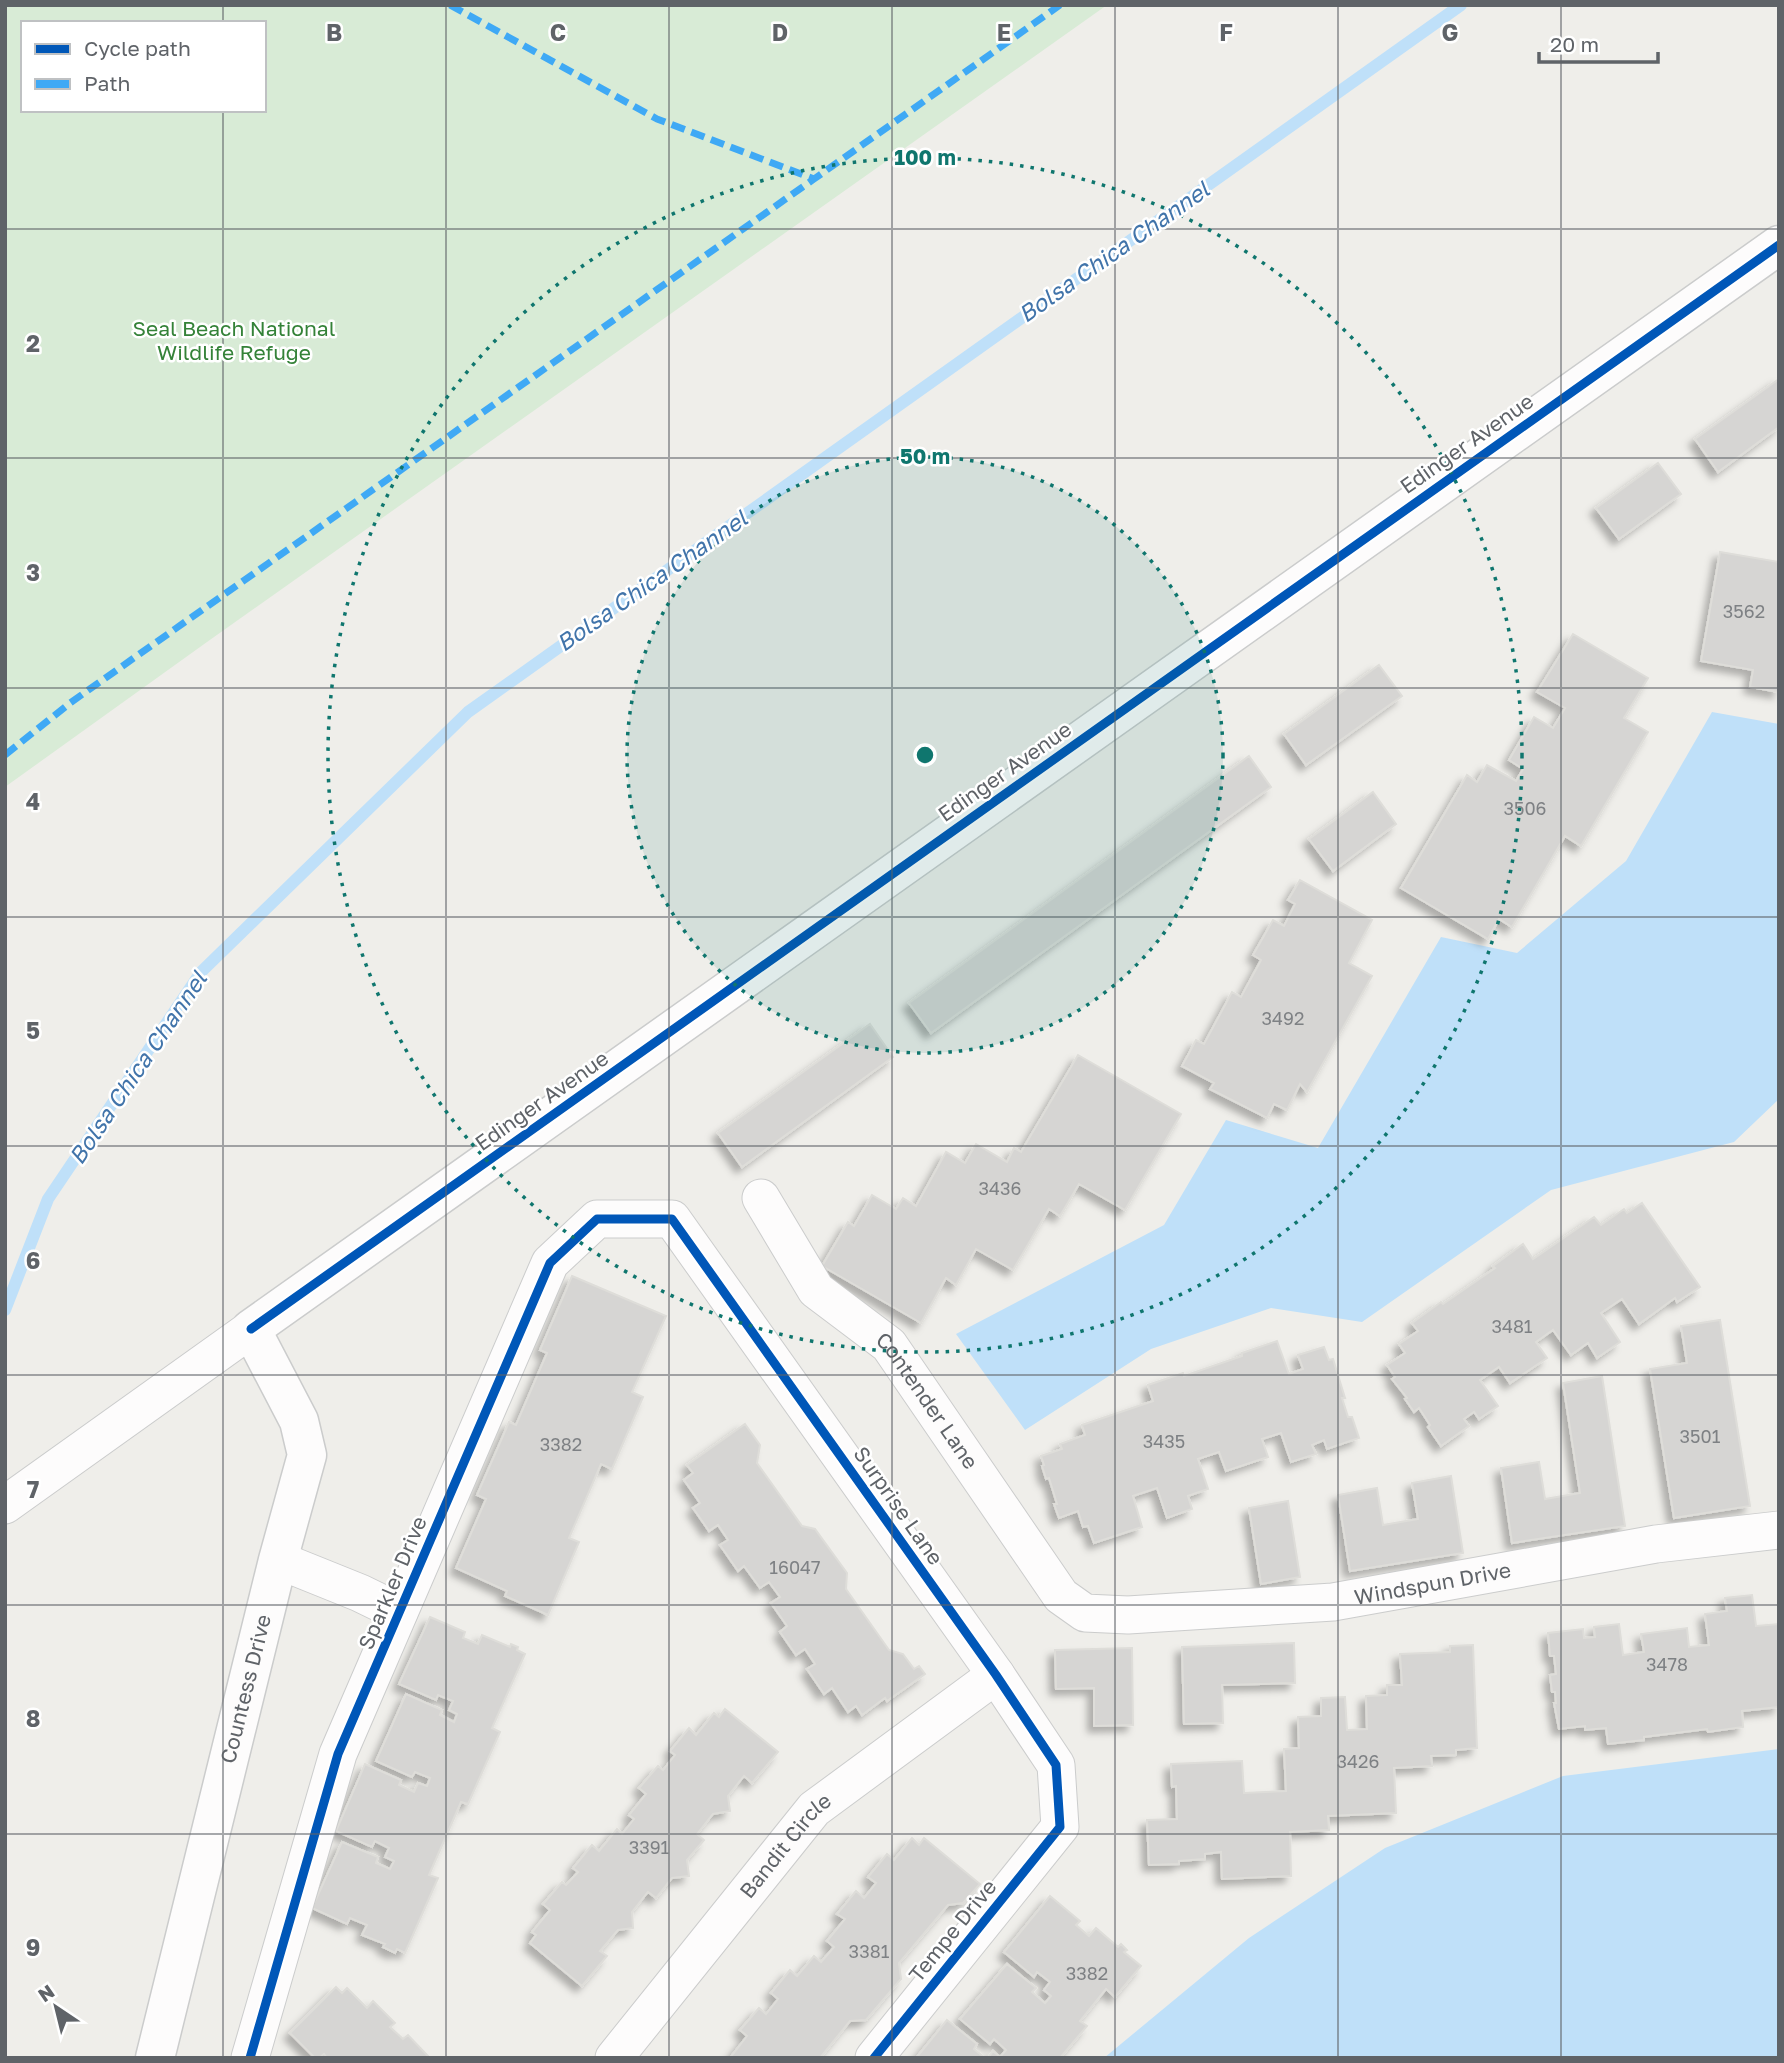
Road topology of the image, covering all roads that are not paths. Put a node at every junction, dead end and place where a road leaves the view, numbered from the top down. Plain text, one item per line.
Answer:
1 (1779, 244) edge
2 (761, 1198) dead end
3 (672, 1219) joint
4 (251, 1329) junction
5 (5, 1505) edge
6 (1779, 1530) edge
7 (278, 1560) junction
8 (399, 1612) junction
9 (1085, 1613) joint
10 (996, 1675) junction
11 (1060, 1827) joint
12 (261, 2050) edge
13 (155, 2058) edge
14 (614, 2058) edge
15 (874, 2058) edge

1 - 4 street, Edinger Avenue
2 - 9 street, Contender Lane
3 - 8 street, Sparkler Drive
3 - 10 street, Surprise Lane
4 - 5 street, Edinger Avenue
4 - 7 street, Countess Drive
6 - 9 street, Windspun Drive
7 - 8 street
7 - 13 street, Countess Drive
8 - 12 street, Sparkler Drive
10 - 11 street, Surprise Lane
10 - 14 street, Bandit Circle
11 - 15 street, Tempe Drive

